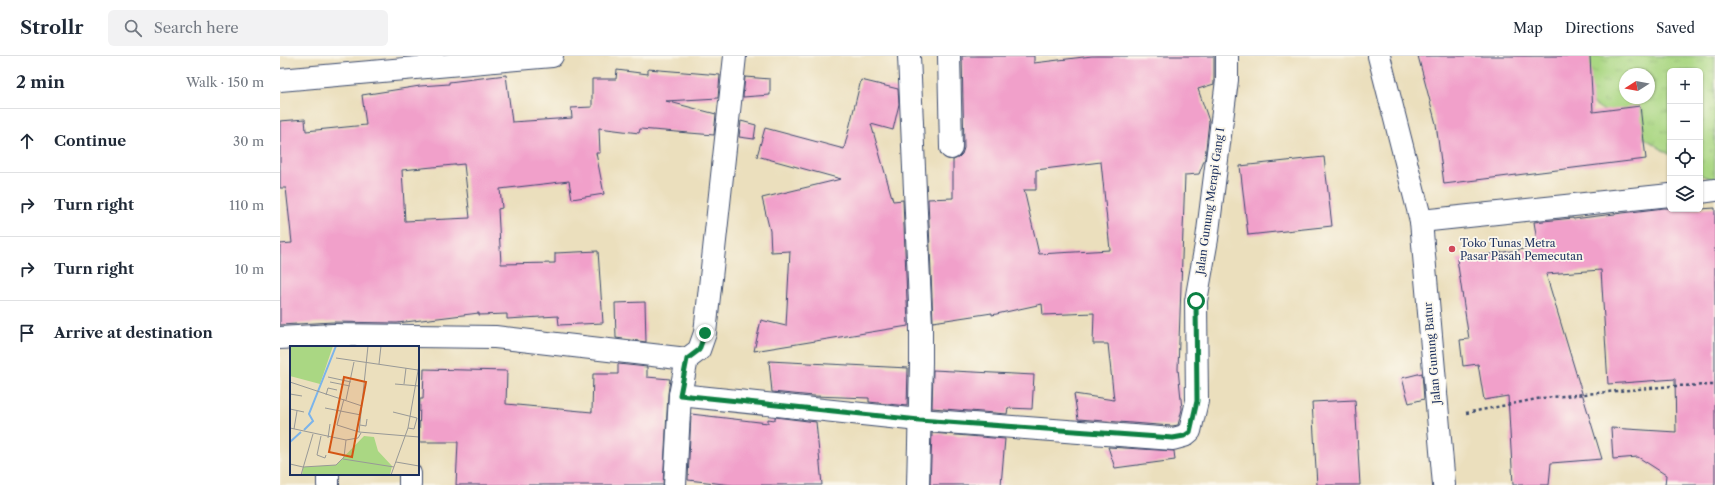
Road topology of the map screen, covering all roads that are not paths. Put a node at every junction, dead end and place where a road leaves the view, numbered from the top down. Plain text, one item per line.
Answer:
1 (552, 56) edge
2 (735, 56) edge
3 (909, 56) edge
4 (949, 56) edge
5 (1227, 56) edge
6 (1379, 56) edge
7 (452, 60) edge
8 (280, 80) edge
9 (951, 148) dead end
10 (1715, 190) edge
11 (1703, 192) edge
12 (1667, 195) edge
13 (1421, 221) junction
14 (280, 338) edge
15 (332, 341) edge
16 (413, 342) edge
17 (687, 359) junction
18 (680, 395) junction
19 (919, 420) junction
20 (675, 485) edge
21 (918, 485) edge
22 (1444, 485) edge

1 - 7 street
2 - 17 street
3 - 19 street
4 - 9 street
5 - 19 street, Jalan Gunung Merapi Gang I
6 - 13 street, Jalan Gunung Batur
7 - 8 street
10 - 11 street
12 - 13 street
13 - 22 street, Jalan Gunung Batur
14 - 15 street
15 - 16 street
16 - 17 street
17 - 18 street
18 - 19 street, Jalan Gunung Merapi Gang I
18 - 20 street
19 - 21 street

